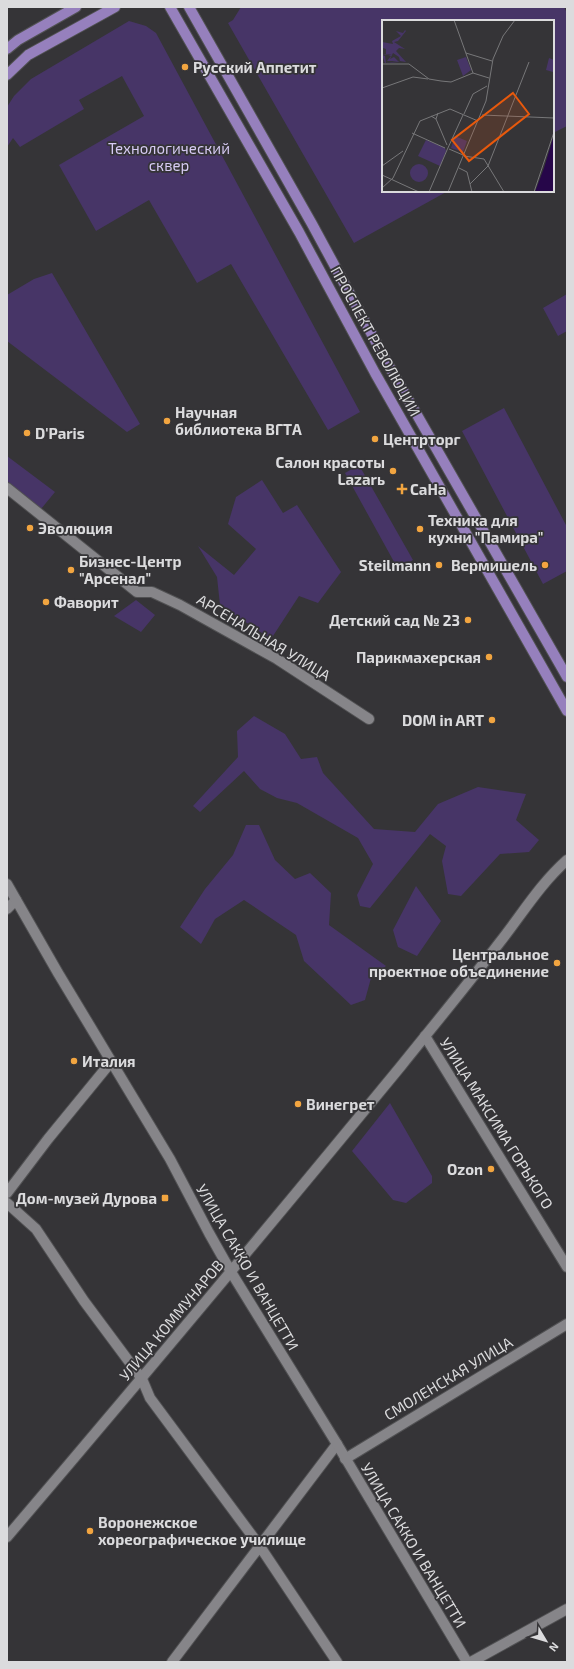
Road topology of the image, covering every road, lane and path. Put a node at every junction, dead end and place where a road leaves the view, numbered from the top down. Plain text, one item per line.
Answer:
1 (76, 7) edge
2 (115, 7) edge
3 (170, 7) edge
4 (189, 7) edge
5 (7, 49) edge
6 (7, 76) edge
7 (7, 488) edge
8 (567, 677) edge
9 (563, 693) edge
10 (567, 710) edge
11 (369, 719) dead end
12 (567, 860) edge
13 (7, 884) edge
14 (16, 900) junction
15 (7, 909) edge
16 (426, 1036) junction
17 (111, 1062) junction
18 (7, 1193) edge
19 (7, 1203) edge
20 (567, 1267) edge
21 (231, 1272) junction
22 (567, 1324) edge
23 (142, 1379) junction
24 (337, 1444) junction
25 (345, 1459) junction
26 (7, 1537) edge
27 (259, 1545) junction
28 (567, 1609) edge
29 (172, 1662) edge
30 (337, 1662) edge
31 (467, 1662) edge
32 (471, 1662) edge

1 - 5 main road
2 - 6 main road
3 - 9 main road, ПРОСПЕКТ РЕВОЛЮЦИИ
4 - 8 main road, ПРОСПЕКТ РЕВОЛЮЦИИ
7 - 11 street, АРСЕНАЛЬНАЯ УЛИЦА
9 - 10 main road, ПРОСПЕКТ РЕВОЛЮЦИИ
12 - 16 street, УЛИЦА КОММУНАРОВ
13 - 14 street, УЛИЦА САККО И ВАНЦЕТТИ
14 - 15 street
14 - 17 street, УЛИЦА САККО И ВАНЦЕТТИ
16 - 20 street, УЛИЦА МАКСИМА ГОРЬКОГО
16 - 21 street, УЛИЦА КОММУНАРОВ
17 - 18 street
17 - 21 street, УЛИЦА САККО И ВАНЦЕТТИ
19 - 23 street
21 - 23 street, УЛИЦА КОММУНАРОВ
21 - 24 street, УЛИЦА САККО И ВАНЦЕТТИ
22 - 25 street, СМОЛЕНСКАЯ УЛИЦА
23 - 26 street, УЛИЦА КОММУНАРОВ
23 - 27 street
24 - 25 street, УЛИЦА САККО И ВАНЦЕТТИ
24 - 27 street
25 - 31 street, УЛИЦА САККО И ВАНЦЕТТИ
27 - 29 street
27 - 30 street
28 - 32 street

